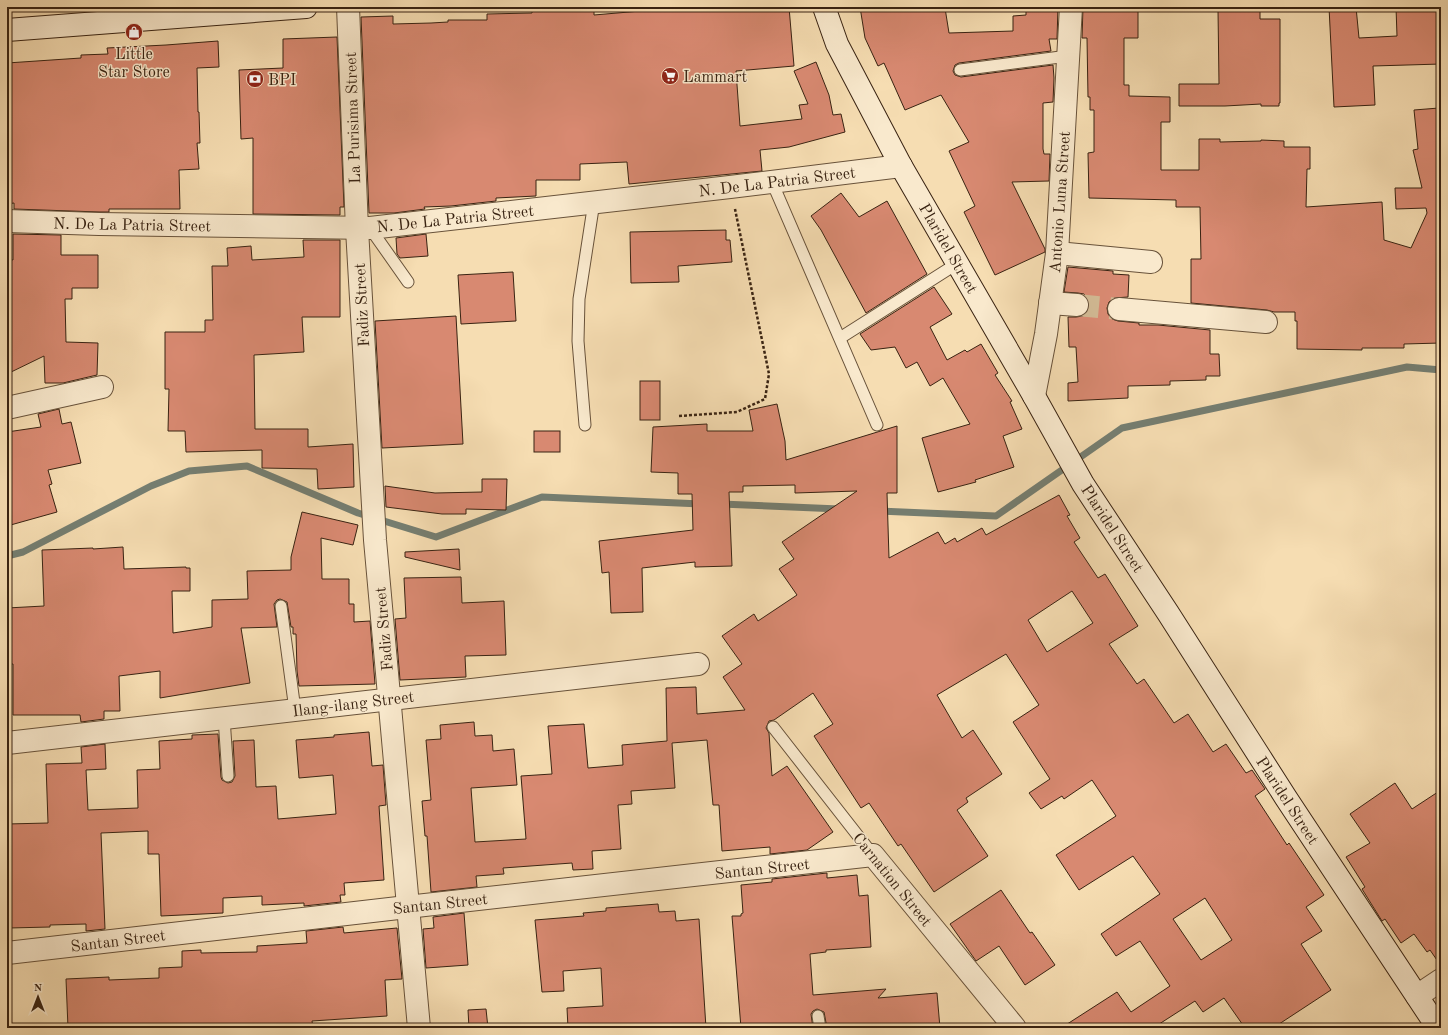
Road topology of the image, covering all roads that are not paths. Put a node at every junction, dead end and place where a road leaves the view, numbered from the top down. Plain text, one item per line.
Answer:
1 (306, 7) edge
2 (348, 7) edge
3 (824, 7) edge
4 (1071, 7) edge
5 (7, 30) edge
6 (1068, 56) junction
7 (960, 70) dead end
8 (901, 166) junction
9 (772, 182) junction
10 (594, 202) junction
11 (7, 221) edge
12 (363, 228) junction
13 (1057, 253) junction
14 (1151, 262) dead end
15 (958, 263) junction
16 (408, 282) dead end
17 (1050, 303) junction
18 (1077, 305) tunnel mouth
19 (1119, 309) tunnel mouth
20 (1266, 322) dead end
21 (840, 338) junction
22 (102, 388) dead end
23 (1034, 396) junction
24 (7, 408) edge
25 (585, 424) dead end
26 (877, 424) dead end
27 (281, 606) dead end
28 (698, 664) dead end
29 (389, 699) junction
30 (295, 710) junction
31 (224, 718) junction
32 (773, 727) dead end
33 (7, 743) edge
34 (228, 776) dead end
35 (873, 855) junction
36 (407, 907) junction
37 (7, 953) edge
38 (1441, 980) edge
39 (1417, 996) junction
40 (818, 1016) dead end
41 (419, 1028) edge
42 (820, 1028) edge
43 (1015, 1028) edge
44 (1438, 1028) edge

1 - 5 street
2 - 12 street, La Purisima Street
3 - 8 street, Plaridel Street
4 - 6 street, Antonio Luna Street
6 - 7 lane
6 - 13 street, Antonio Luna Street
8 - 9 street, N. De La Patria Street
8 - 15 street, Plaridel Street
9 - 10 street, N. De La Patria Street
9 - 21 lane
10 - 12 street, N. De La Patria Street
10 - 25 lane
11 - 12 street, N. De La Patria Street
12 - 16 lane
12 - 29 street, Fadiz Street
13 - 14 street
13 - 17 street, Antonio Luna Street
15 - 21 lane
15 - 23 street, Plaridel Street
17 - 18 street
17 - 23 street, Antonio Luna Street
19 - 20 street
21 - 26 lane
22 - 24 street
23 - 39 street, Plaridel Street
27 - 30 lane
28 - 29 street, Ilang-ilang Street
29 - 30 street, Ilang-ilang Street
29 - 36 street, Fadiz Street
30 - 31 street, Ilang-ilang Street
31 - 33 street, Ilang-ilang Street
31 - 34 lane
32 - 35 lane, Carnation Street
35 - 36 street, Santan Street
35 - 43 street, Carnation Street
36 - 37 street, Santan Street
36 - 41 street, Fadiz Street
38 - 39 street
39 - 44 street, Plaridel Street
40 - 42 lane

